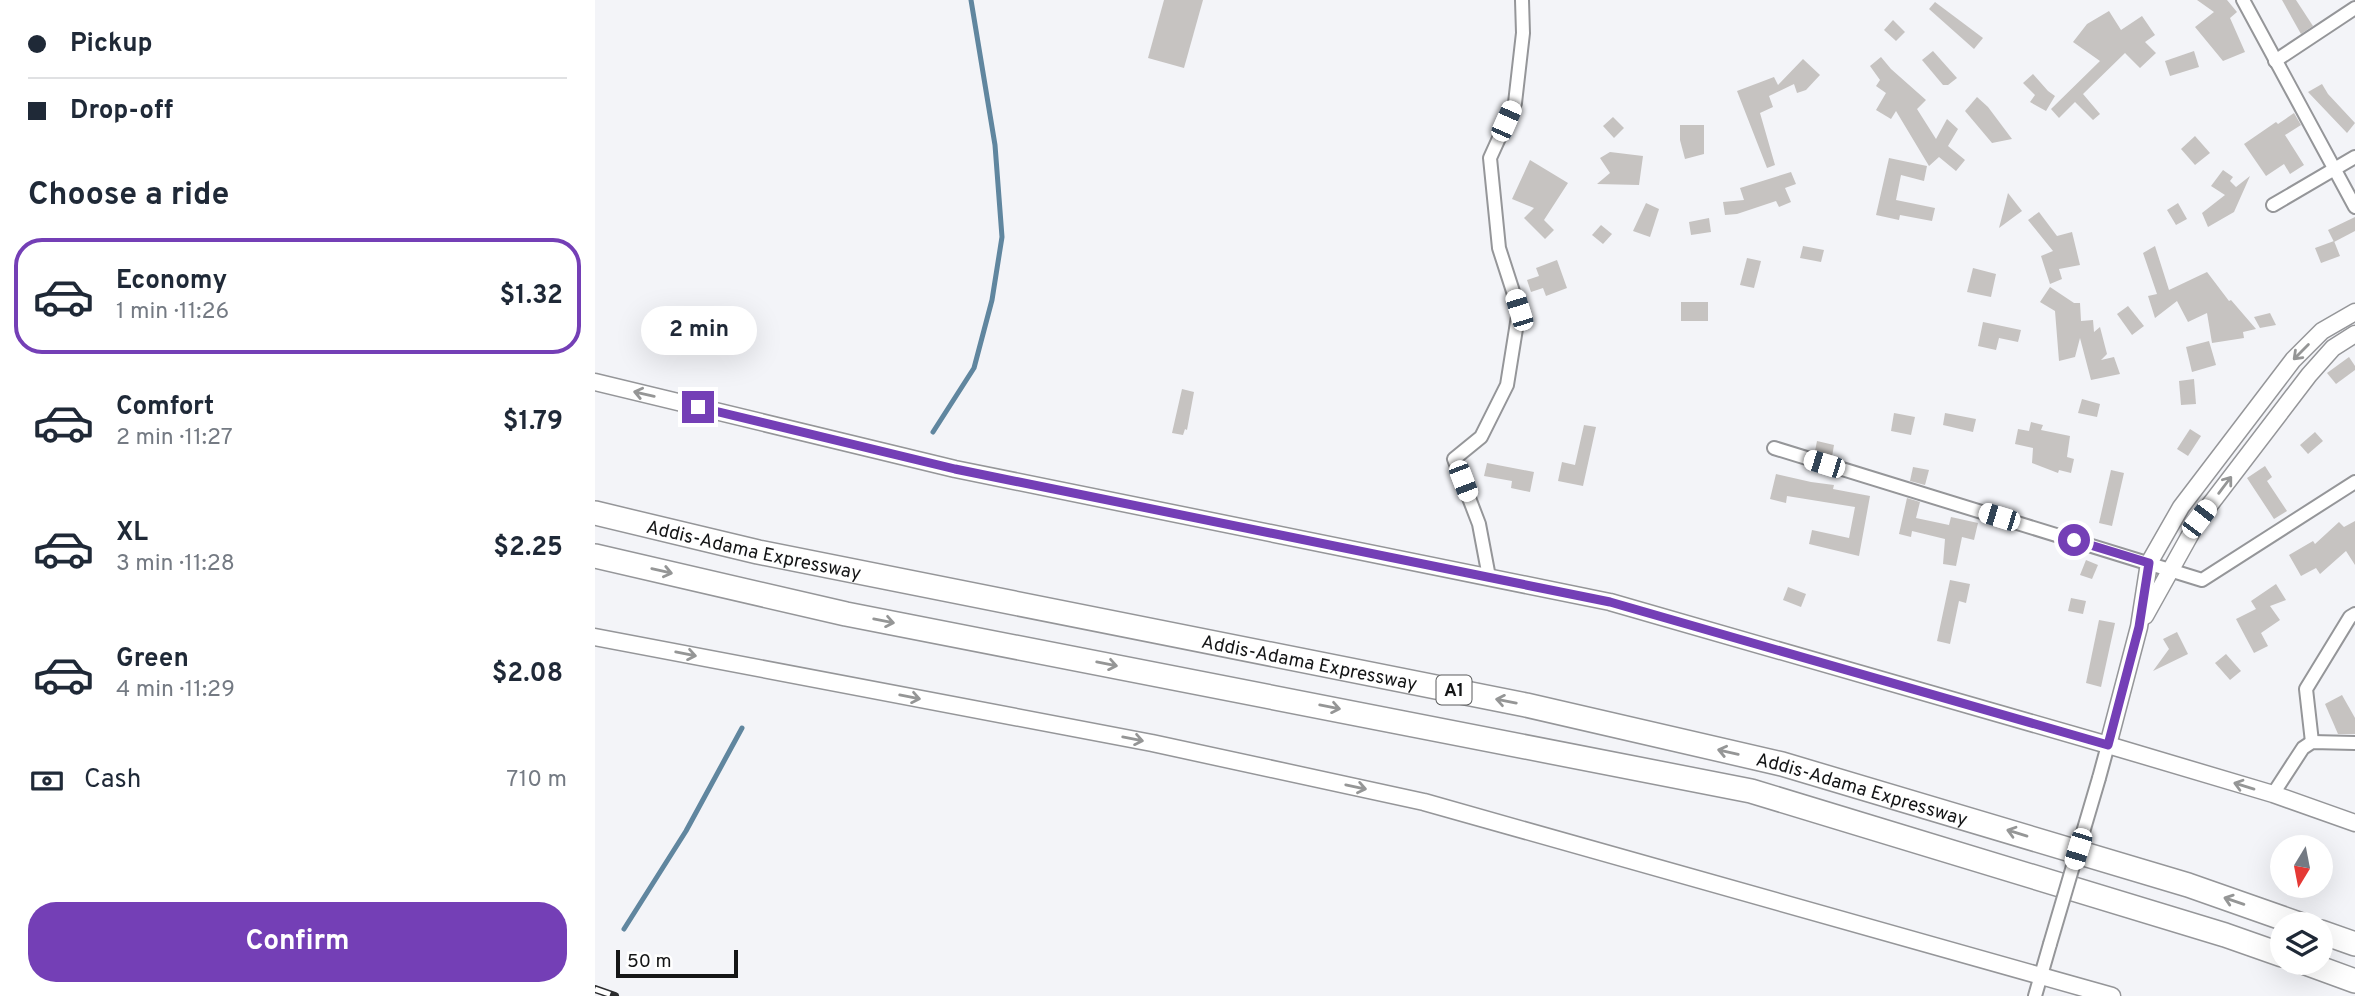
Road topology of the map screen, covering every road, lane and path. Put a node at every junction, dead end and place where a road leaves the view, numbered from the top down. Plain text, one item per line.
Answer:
1 (1522, 0) edge
2 (2243, 0) edge
3 (2355, 8) edge
4 (2275, 61) junction
5 (2355, 157) edge
6 (2334, 169) junction
7 (2273, 205) dead end
8 (2355, 207) edge
9 (2355, 312) edge
10 (2355, 334) edge
11 (595, 382) edge
12 (1774, 449) dead end
13 (2355, 482) edge
14 (595, 513) edge
15 (595, 556) edge
16 (2149, 563) junction
17 (2169, 571) junction
18 (1489, 577) junction
19 (2355, 614) edge
20 (2139, 627) junction
21 (595, 637) edge
22 (2312, 742) junction
23 (2355, 743) edge
24 (2108, 745) junction
25 (2273, 794) junction
26 (2355, 823) edge
27 (2270, 914) edge
28 (2333, 936) edge
29 (2355, 944) edge
30 (2270, 951) edge
31 (2333, 973) edge
32 (2040, 976) junction
33 (2355, 981) edge
34 (2035, 996) edge
35 (2112, 996) edge

1 - 18 street
2 - 4 street
3 - 4 street
4 - 6 street
5 - 6 street
6 - 7 street
6 - 8 street
9 -> 16 street
17 -> 10 street
18 -> 11 street
12 - 16 street
13 - 17 street
27 -> 14 highway, Addis-Adama Expressway / A1
15 -> 30 highway, Addis-Adama Expressway / A1
16 - 17 street
16 - 20 street
17 - 20 street
18 - 24 street
19 - 22 street
20 - 24 street
21 -> 32 street
22 - 23 street
22 - 25 street
25 -> 24 street
24 - 32 street, bridge
25 - 26 street
28 - 29 highway
31 - 33 highway
32 - 34 street
32 - 35 street

